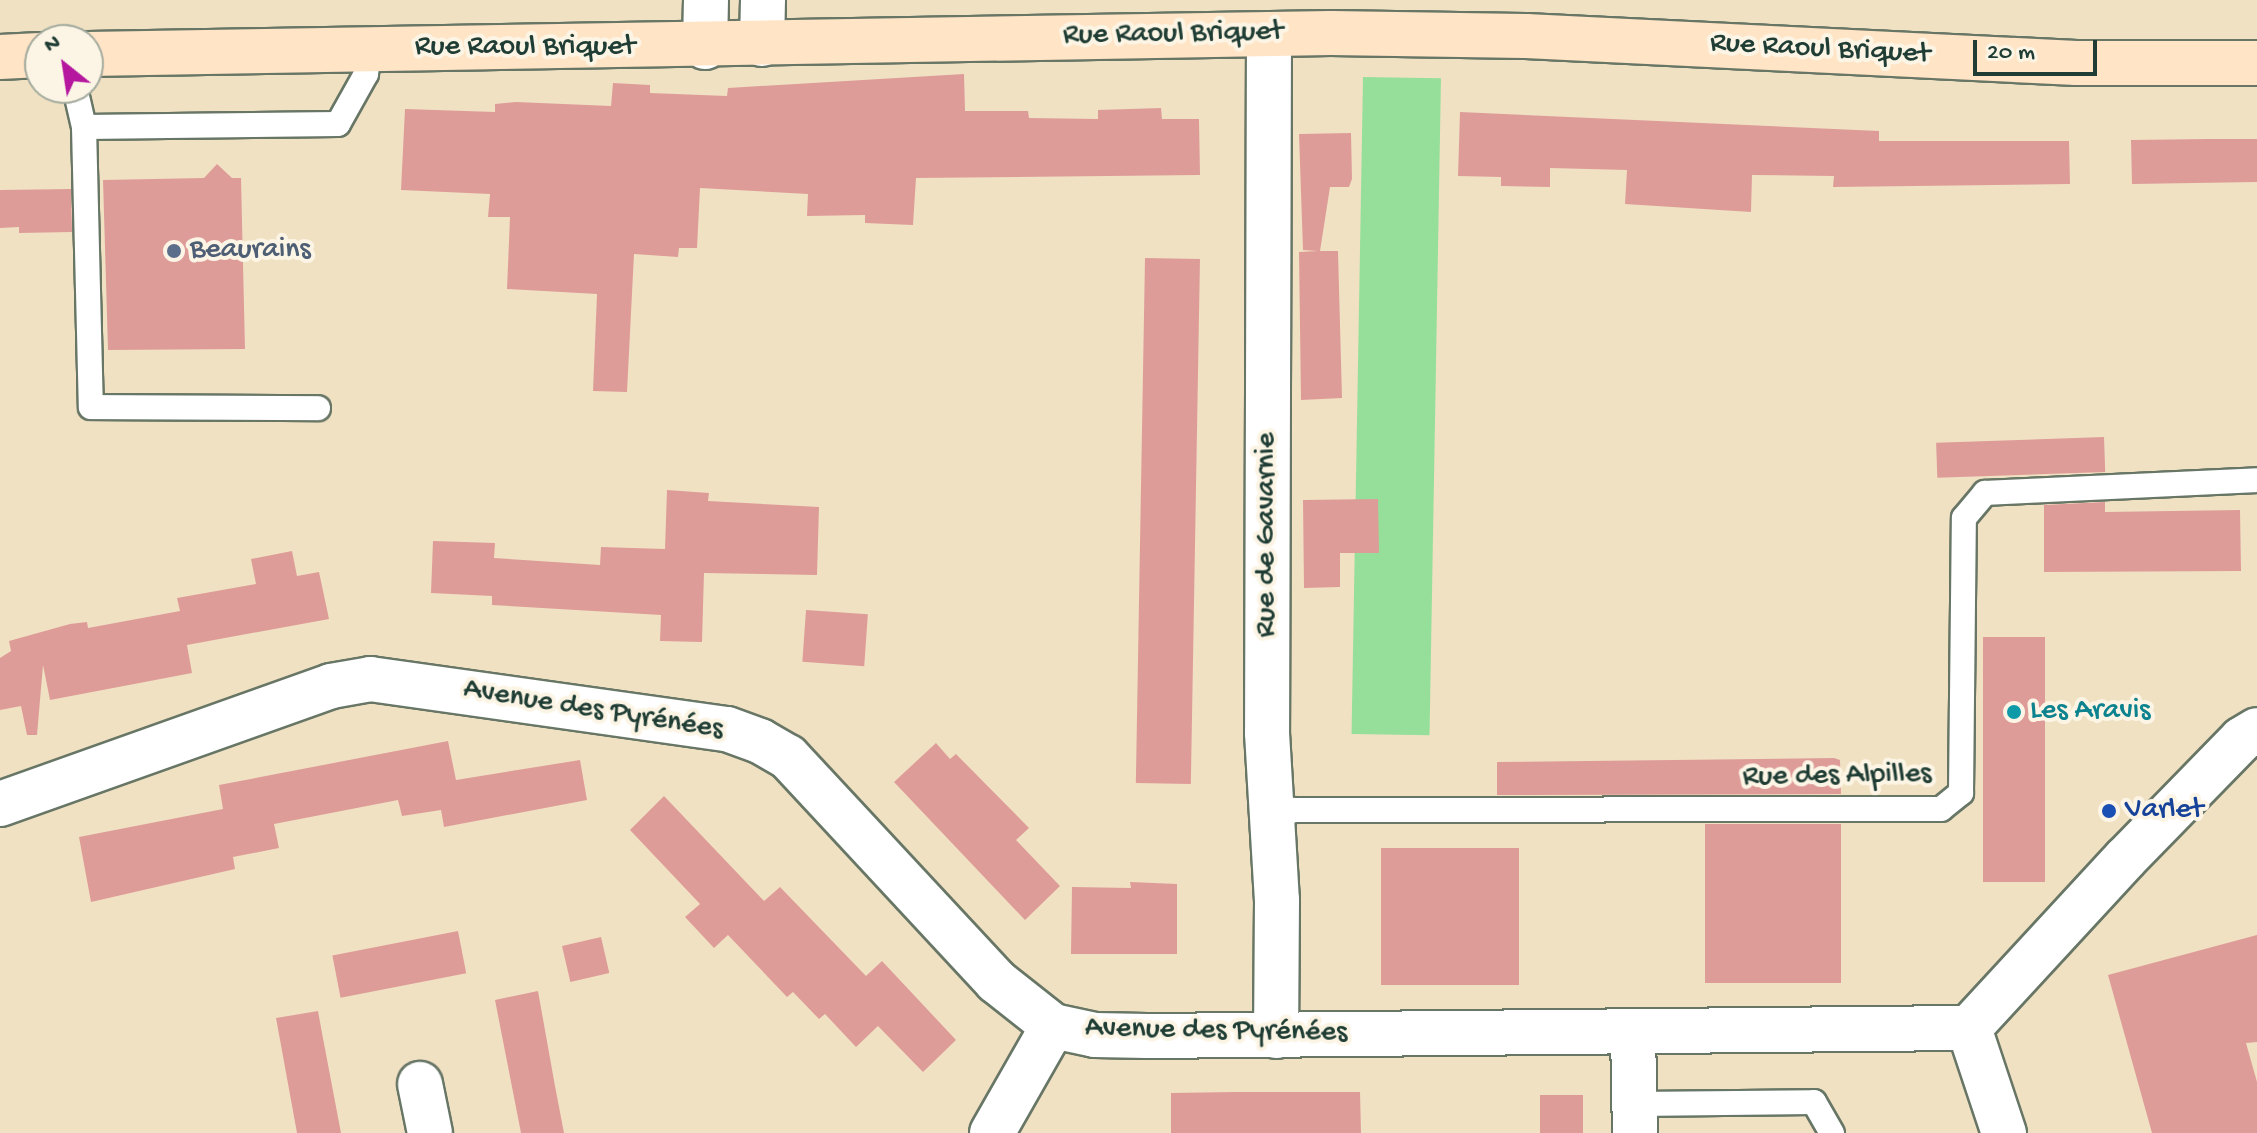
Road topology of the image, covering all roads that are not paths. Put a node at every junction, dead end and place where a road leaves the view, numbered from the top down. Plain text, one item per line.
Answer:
1 (706, 0) edge
2 (763, 0) edge
3 (1269, 34) junction
4 (762, 44) junction
5 (705, 47) junction
6 (369, 49) junction
7 (104, 54) edge
8 (24, 56) edge
9 (0, 57) edge
10 (2257, 63) edge
11 (79, 104) edge
12 (84, 127) junction
13 (318, 408) dead end
14 (2257, 480) edge
15 (2257, 730) edge
16 (0, 804) edge
17 (1275, 820) junction
18 (1053, 1026) junction
19 (1969, 1028) junction
20 (1633, 1032) junction
21 (1276, 1036) junction
22 (420, 1084) dead end
23 (1635, 1118) edge
24 (430, 1133) edge
25 (992, 1133) edge
26 (1832, 1133) edge
27 (2004, 1133) edge

1 - 5 street
2 - 4 street
3 - 4 main road, Rue Raoul Briquet
3 - 10 main road, Rue Raoul Briquet
3 - 17 street, Rue de Gavarnie
4 - 5 main road, Rue Raoul Briquet
5 - 6 main road, Rue Raoul Briquet
6 - 7 main road, Rue Raoul Briquet
6 - 12 lane
8 - 9 main road
11 - 12 lane
12 - 13 lane
14 - 17 lane, Rue des Alpilles
15 - 19 street
16 - 18 street, Avenue des Pyrénées
17 - 21 street, Rue de Gavarnie
18 - 21 street, Avenue des Pyrénées
18 - 25 street
19 - 20 street, Avenue des Pyrénées
19 - 27 street
20 - 21 street, Avenue des Pyrénées
20 - 23 street
22 - 24 street
23 - 26 lane

